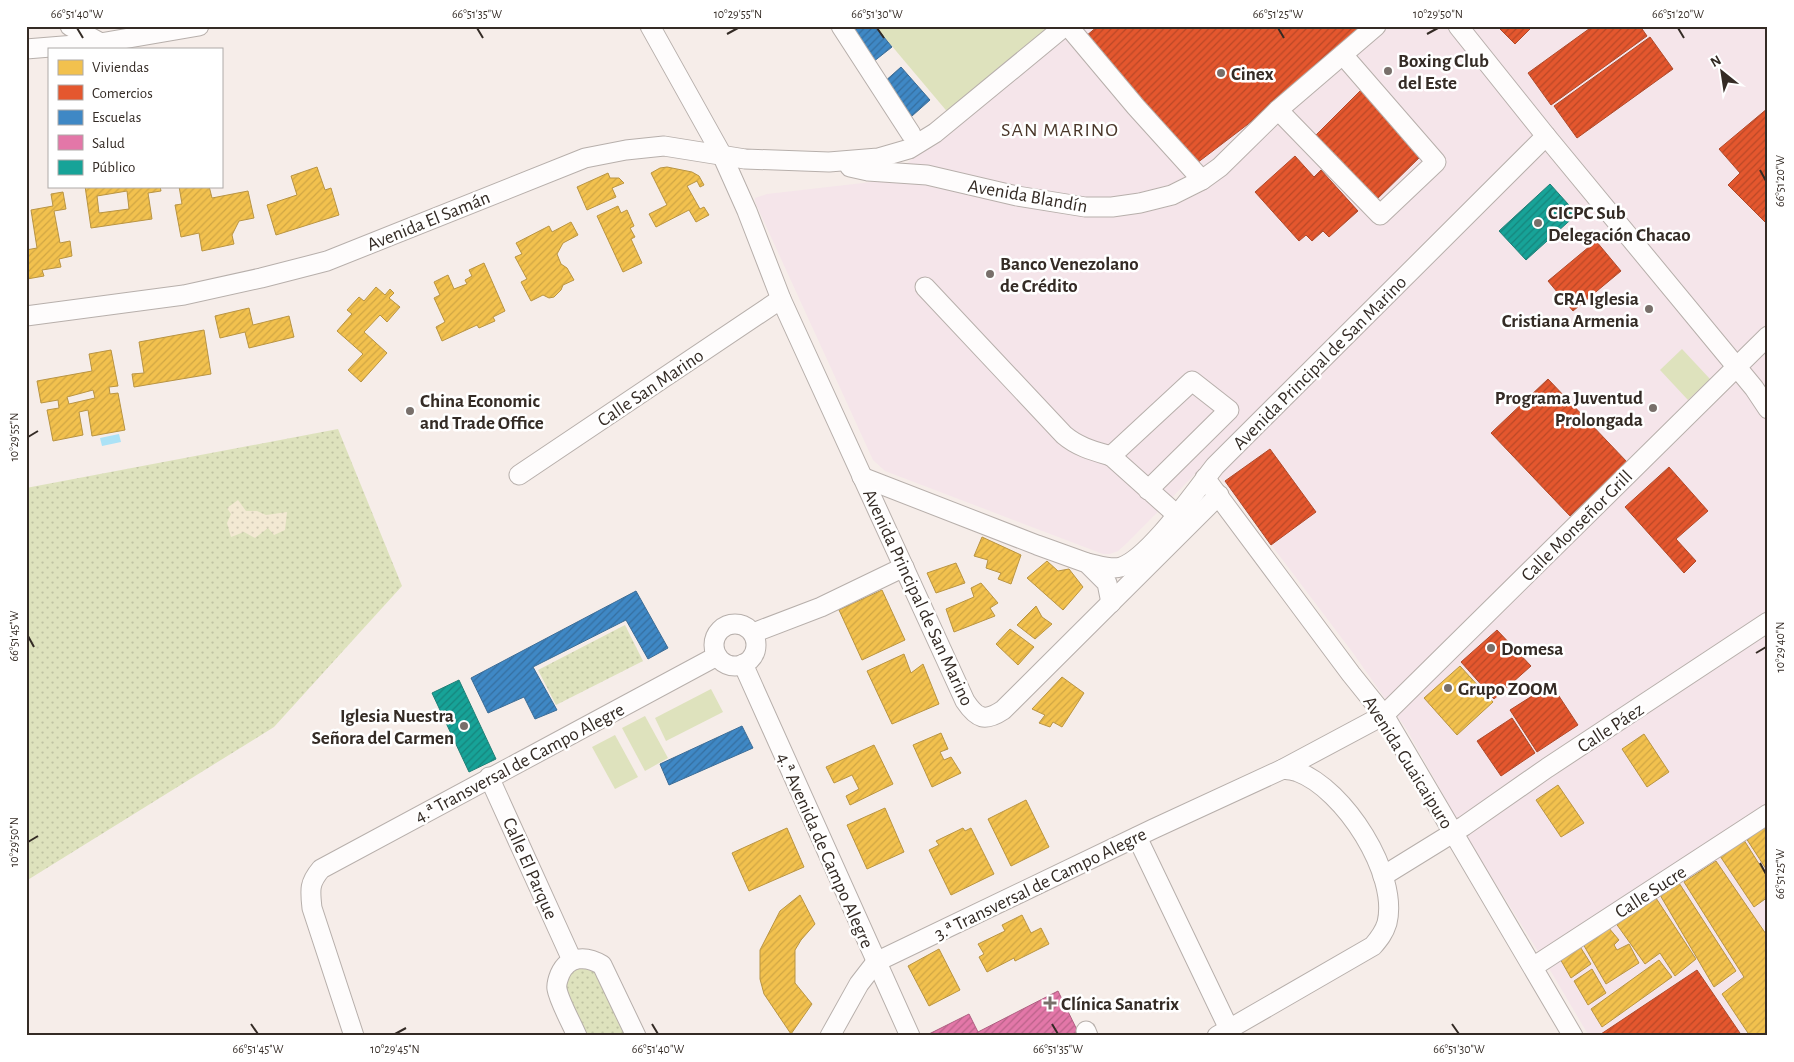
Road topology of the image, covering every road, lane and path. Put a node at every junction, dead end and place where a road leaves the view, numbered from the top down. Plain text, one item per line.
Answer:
1 (70, 26) edge
2 (199, 26) edge
3 (650, 26) edge
4 (841, 26) edge
5 (1067, 26) edge
6 (1376, 26) edge
7 (1458, 26) edge
8 (100, 43) junction
9 (26, 49) edge
10 (1343, 55) junction
11 (1278, 110) junction
12 (1546, 136) junction
13 (910, 142) junction
14 (722, 155) junction
15 (829, 162) junction
16 (927, 175) junction
17 (1202, 180) junction
18 (925, 287) dead end
19 (781, 299) junction
20 (26, 316) edge
21 (1768, 336) edge
22 (1736, 367) junction
23 (1768, 409) edge
24 (1111, 456) junction
25 (519, 475) dead end
26 (862, 477) junction
27 (1205, 478) junction
28 (1148, 490) junction
29 (1219, 495) junction
30 (1177, 515) junction
31 (1087, 563) junction
32 (904, 567) junction
33 (1111, 603) junction
34 (1768, 622) edge
35 (753, 633) junction
36 (717, 656) junction
37 (743, 664) junction
38 (1384, 715) junction
39 (1283, 769) junction
40 (489, 777) junction
41 (1767, 817) edge
42 (1453, 833) junction
43 (1137, 837) junction
44 (1383, 876) junction
45 (572, 960) junction
46 (876, 962) junction
47 (1533, 967) junction
48 (1223, 1032) edge
49 (354, 1036) edge
50 (577, 1036) edge
51 (636, 1036) edge
52 (830, 1036) edge
53 (910, 1036) edge
54 (1574, 1036) edge

1 - 8 street
2 - 8 street
3 - 14 street, Avenida Principal de San Marino
4 - 13 street
5 - 13 street
5 - 17 street
6 - 10 street, Avenida Blandín
7 - 12 street
8 - 9 street
10 - 11 street, Avenida Blandín
10 - 11 street
11 - 17 street, Avenida Blandín
12 - 22 street
12 - 27 street, Avenida Principal de San Marino
13 - 15 street
13 - 16 street
14 - 15 street, Avenida El Samán
14 - 19 street, Avenida Principal de San Marino
14 - 20 street, Avenida El Samán
15 - 16 street, Avenida Blandín
16 - 17 street, Avenida Blandín
18 - 24 street
19 - 25 street, Calle San Marino
19 - 26 street, Avenida Principal de San Marino
21 - 22 street, Calle Monseñor Grill
22 - 23 street
22 - 38 street, Calle Monseñor Grill
24 - 28 street
24 - 28 street
26 - 31 street, Avenida Principal de San Marino
26 - 32 street, Avenida Principal de San Marino
27 - 29 street, Avenida Guaicaipuro
27 - 30 street, Avenida Principal de San Marino
28 - 30 street
29 - 33 street, Avenida Principal de San Marino
29 - 38 street, Avenida Guaicaipuro
30 - 31 street, Avenida Principal de San Marino
31 - 33 street, Avenida Principal de San Marino
32 - 33 street, Avenida Principal de San Marino
32 - 35 street
34 - 42 street, Calle Páez
35 - 36 street
35 - 37 street
36 - 37 street
36 - 40 street, 4.ª Transversal de Campo Alegre
37 - 46 street, 4.ª Avenida de Campo Alegre
38 - 39 street, 3.ª Transversal de Campo Alegre
38 - 42 street, Avenida Guaicaipuro
39 - 43 street, 3.ª Transversal de Campo Alegre
39 - 44 street
40 - 45 street, Calle El Parque
40 - 49 street, 4.ª Transversal de Campo Alegre
41 - 47 street, Calle Sucre
42 - 44 street, Calle Páez
42 - 47 street, Avenida Guaicaipuro
43 - 46 street, 3.ª Transversal de Campo Alegre
43 - 48 street
44 - 48 street
45 - 50 street
45 - 51 street
46 - 52 street, 3.ª Transversal de Campo Alegre
46 - 53 street, 4.ª Avenida de Campo Alegre
47 - 54 street, Avenida Guaicaipuro

